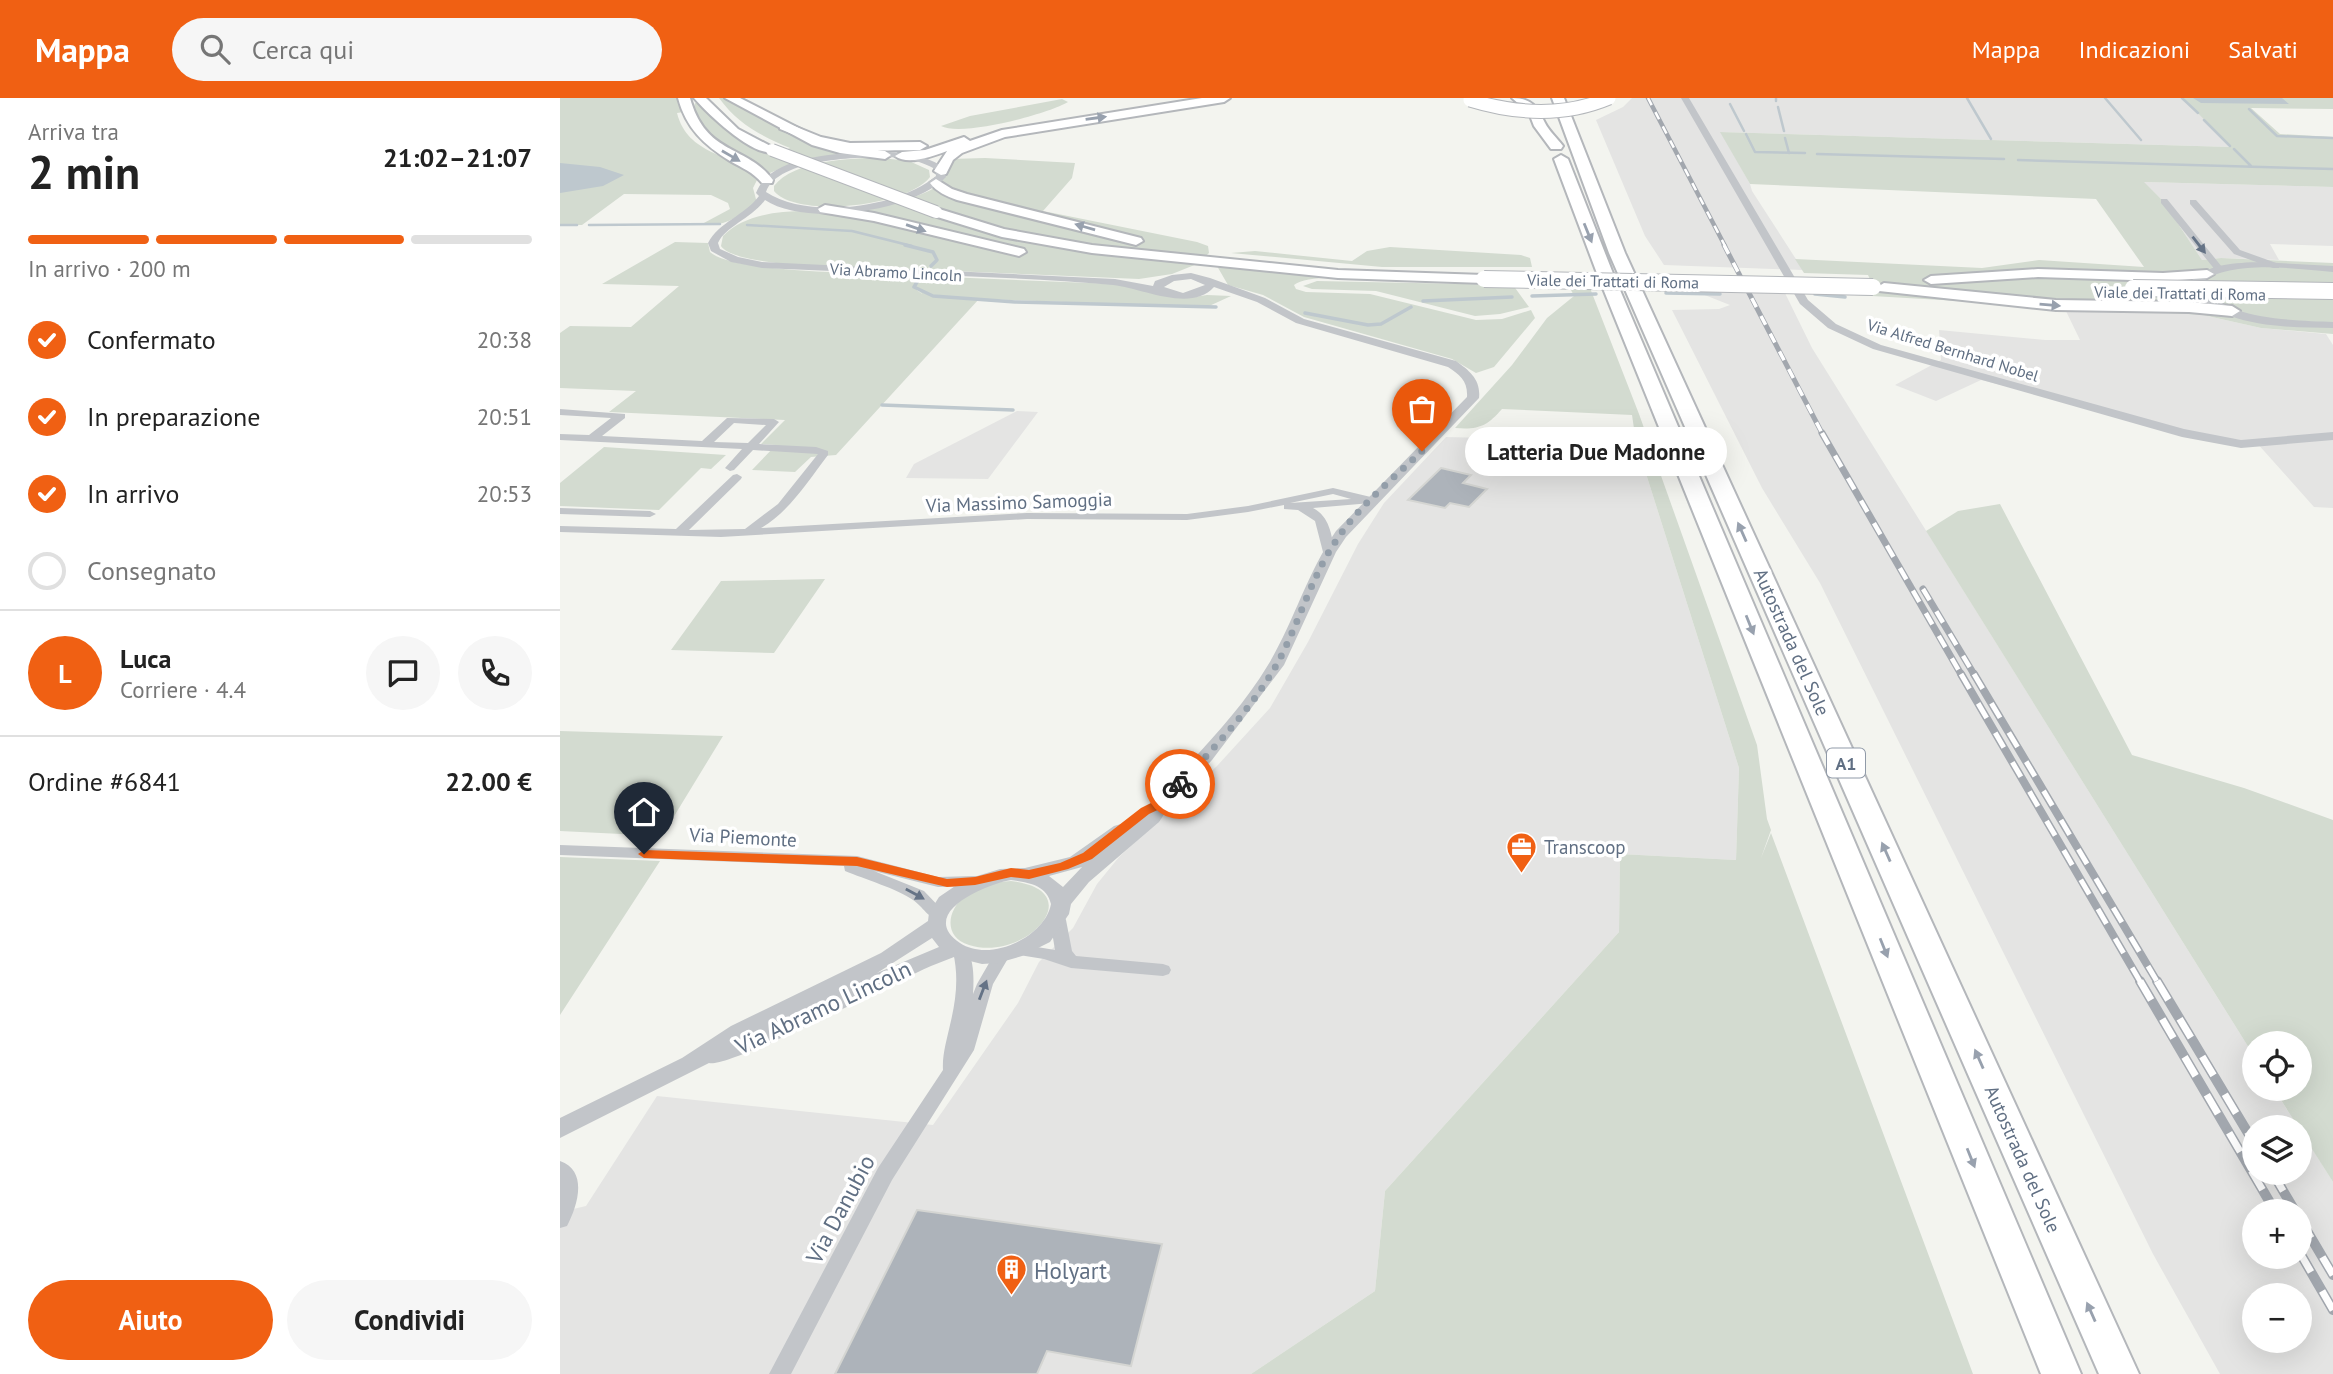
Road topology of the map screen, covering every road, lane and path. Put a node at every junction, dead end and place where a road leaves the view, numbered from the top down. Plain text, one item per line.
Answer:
1 (684, 98) edge
2 (700, 98) edge
3 (712, 98) edge
4 (731, 98) edge
5 (1224, 98) edge
6 (1518, 98) edge
7 (1542, 98) edge
8 (1558, 98) edge
9 (1574, 98) edge
10 (1609, 98) edge
11 (1685, 98) edge
12 (1467, 99) edge
13 (1116, 102) dead end
14 (784, 126) junction
15 (990, 132) junction
16 (776, 149) junction
17 (1566, 149) junction
18 (885, 155) junction
19 (902, 156) junction
20 (938, 177) junction
21 (767, 180) junction
22 (763, 196) junction
23 (2164, 201) dead end
24 (2193, 202) dead end
25 (804, 208) junction
26 (825, 209) junction
27 (731, 224) junction
28 (1250, 262) junction
29 (2284, 268) junction
30 (2333, 269) edge
31 (2213, 271) junction
32 (1172, 278) junction
33 (1115, 282) junction
34 (1209, 282) junction
35 (1877, 284) junction
36 (1159, 290) junction
37 (1198, 293) junction
38 (1238, 293) junction
39 (2333, 294) edge
40 (2232, 311) junction
41 (2333, 325) edge
42 (560, 412) edge
43 (2333, 436) edge
44 (560, 437) edge
45 (590, 440) junction
46 (704, 445) junction
47 (751, 447) junction
48 (1375, 496) junction
49 (781, 508) junction
50 (1280, 508) junction
51 (1248, 509) junction
52 (560, 511) edge
53 (650, 514) dead end
54 (560, 529) edge
55 (791, 530) junction
56 (743, 533) junction
57 (678, 534) junction
58 (1329, 552) junction
59 (1161, 803) junction
60 (560, 850) edge
61 (840, 862) junction
62 (1029, 874) junction
63 (975, 881) junction
64 (1059, 911) junction
65 (939, 920) junction
66 (958, 950) junction
67 (1010, 953) junction
68 (1071, 962) junction
69 (1163, 970) dead end
70 (690, 1064) junction
71 (951, 1073) junction
72 (560, 1129) edge
73 (560, 1169) edge
74 (560, 1220) edge
75 (780, 1374) edge
76 (2061, 1374) edge
77 (2119, 1374) edge

1 -> 21 highway
2 - 16 highway, Viale dei Trattati di Roma
3 - 16 highway, Viale dei Trattati di Roma
4 - 14 highway
20 -> 5 highway
6 - 17 highway
7 - 17 highway, Autostrada del Sole / A1
8 - 17 highway, Autostrada del Sole / A1
9 - 17 highway
10 - 12 highway, bridge
11 - 43 street, Via Alfred Bernhard Nobel
13 - 15 highway
14 - 15 highway
14 - 18 highway
15 - 19 highway
16 - 28 highway, Viale dei Trattati di Roma, bridge
17 -> 76 highway, Autostrada del Sole / A1
77 -> 17 highway, Autostrada del Sole / A1
18 - 19 street
18 - 21 street
19 - 20 street
20 - 26 street
28 -> 20 highway
21 - 22 street
22 - 25 street
22 - 27 street, Via Abramo Lincoln
23 -> 31 street
24 - 29 street
25 - 26 street
25 - 27 street
26 -> 28 highway
27 - 33 street, Via Abramo Lincoln
28 - 35 highway, Viale dei Trattati di Roma, bridge
29 - 30 street
29 - 31 street
31 - 35 highway
31 - 40 street
32 - 33 street, Via Abramo Lincoln
32 - 34 street, Via Abramo Lincoln
32 - 36 street
33 - 36 street, Via Abramo Lincoln
34 - 37 street
34 - 38 street, Via Abramo Lincoln
35 - 39 highway, Viale dei Trattati di Roma, bridge
35 -> 40 highway
36 - 37 street, Via Abramo Lincoln
37 - 38 street, Via Abramo Lincoln
38 - 48 street, Via Abramo Lincoln
40 - 41 street
42 - 45 street
44 - 45 street
45 - 46 street
46 - 47 street
46 - 47 street
47 - 49 street
47 - 57 street
48 - 50 street, Via Massimo Samoggia
48 - 51 street, Via Massimo Samoggia
48 - 58 street, Via Abramo Lincoln
49 - 55 street
49 - 56 street
50 - 51 street, Via Massimo Samoggia
50 - 58 street, Via Massimo Samoggia
51 - 55 street, Via Massimo Samoggia
52 - 53 street
54 - 57 street, Via Massimo Samoggia
55 - 56 street, Via Massimo Samoggia
56 - 57 street, Via Massimo Samoggia
58 - 59 street, Via Abramo Lincoln
59 - 62 street, Via Abramo Lincoln
59 - 64 street, Via Abramo Lincoln
60 - 61 street, Via Piemonte
61 - 63 street, Via Piemonte
61 -> 65 street, Via Piemonte
62 - 63 street
62 - 64 street
63 - 65 street
64 - 67 street
64 - 68 street
65 - 66 street
65 - 70 street, Via Abramo Lincoln
66 - 67 street
66 - 70 street, Via Abramo Lincoln
66 - 71 street, Via Danubio
67 - 68 street
71 -> 67 street, Via Danubio
68 - 69 street
70 - 72 street, Via Abramo Lincoln
71 - 75 street, Via Danubio
73 - 74 street

